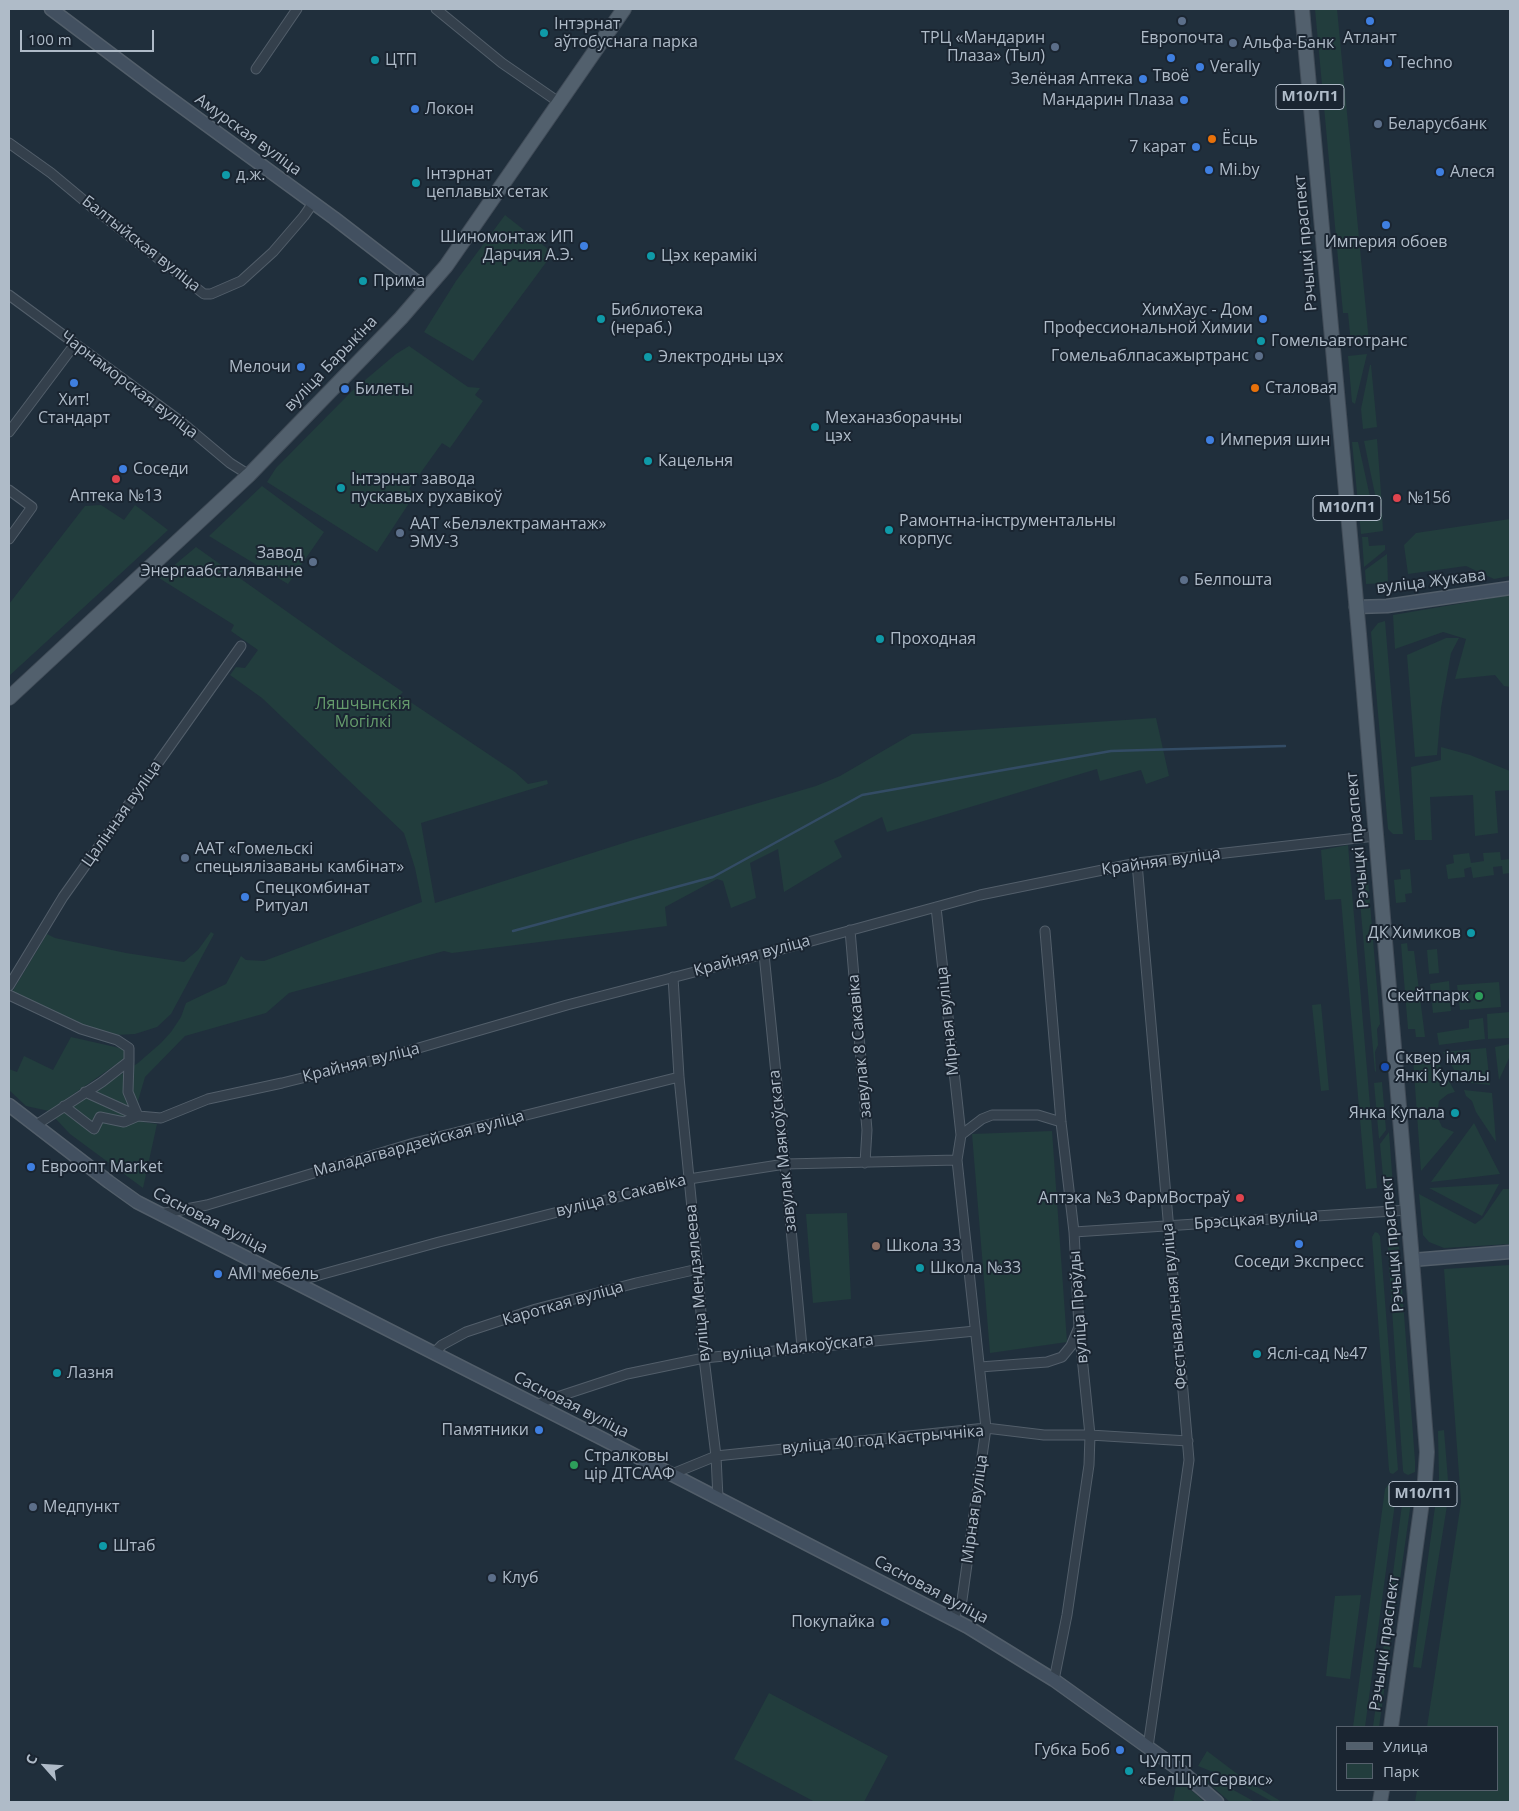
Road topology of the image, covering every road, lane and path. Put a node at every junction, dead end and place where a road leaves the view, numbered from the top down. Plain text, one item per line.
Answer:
1 (50, 9) edge
2 (297, 9) edge
3 (436, 9) edge
4 (624, 9) edge
5 (1302, 9) edge
6 (256, 69) dead end
7 (560, 103) junction
8 (9, 143) edge
9 (313, 203) junction
10 (426, 289) junction
11 (9, 295) edge
12 (75, 344) junction
13 (9, 432) edge
14 (249, 475) junction
15 (9, 490) edge
16 (9, 539) edge
17 (1510, 588) edge
18 (1356, 607) junction
19 (241, 646) dead end
20 (9, 698) edge
21 (1375, 836) junction
22 (1137, 863) junction
23 (936, 907) junction
24 (850, 930) junction
25 (1045, 931) dead end
26 (764, 954) junction
27 (673, 977) junction
28 (9, 986) edge
29 (9, 995) edge
30 (129, 1061) junction
31 (679, 1077) junction
32 (85, 1092) junction
33 (9, 1105) edge
34 (64, 1106) junction
35 (138, 1116) junction
36 (1061, 1122) junction
37 (36, 1125) junction
38 (961, 1135) junction
39 (956, 1160) junction
40 (865, 1163) junction
41 (786, 1164) junction
42 (689, 1179) junction
43 (1408, 1210) junction
44 (160, 1214) junction
45 (1168, 1226) junction
46 (1074, 1232) junction
47 (1510, 1252) edge
48 (1412, 1260) junction
49 (698, 1269) junction
50 (294, 1282) junction
51 (1078, 1327) junction
52 (975, 1330) junction
53 (802, 1347) junction
54 (434, 1353) junction
55 (704, 1358) junction
56 (980, 1367) junction
57 (537, 1405) junction
58 (986, 1428) junction
59 (1090, 1435) junction
60 (1188, 1441) junction
61 (716, 1456) junction
62 (672, 1474) junction
63 (718, 1498) junction
64 (953, 1620) junction
65 (1054, 1680) junction
66 (1392, 1726) edge
67 (1148, 1747) junction
68 (1217, 1802) edge

1 - 9 main road, Амурская вуліца
2 - 6 street
3 - 7 street
4 - 7 main road, вуліца Барыкіна
5 - 18 main road, Рэчыцкі праспект / М10/П1
7 - 10 main road, вуліца Барыкіна
8 - 9 street, Балтыйская вуліца
9 - 10 main road, Амурская вуліца
10 - 14 main road, вуліца Барыкіна
11 - 12 street, Чарнаморская вуліца
12 - 13 street
12 - 14 street, Чарнаморская вуліца
14 - 20 main road, вуліца Барыкіна
15 - 16 street
17 - 18 main road, вуліца Жукава
18 - 21 main road, Рэчыцкі праспект / М10/П1
19 - 28 street, Цалінная вуліца
21 - 22 street, Крайняя вуліца
21 - 43 main road, Рэчыцкі праспект / М10/П1
22 - 23 street, Крайняя вуліца
22 - 45 street, Фестывальная вуліца
23 - 24 street, Крайняя вуліца
23 - 38 street, Мірная вуліца
24 - 26 street, Крайняя вуліца
24 - 40 street, завулак 8 Сакавіка
25 - 36 street, вуліца Праўды
26 - 27 street, Крайняя вуліца
26 - 41 street, завулак Маякоўскага
27 - 31 street, вуліца Мендзялеева
27 - 35 street, Крайняя вуліца
29 - 30 street
30 - 32 street
30 - 35 street
31 - 42 street, вуліца Мендзялеева
31 - 44 street, Маладагвардзейская вуліца
32 - 34 street
32 - 35 street, Крайняя вуліца
33 - 37 main road, Сасновая вуліца
34 - 35 street, Крайняя вуліца
34 - 37 street
36 - 38 street
36 - 46 street, вуліца Праўды
37 - 44 main road, Сасновая вуліца
38 - 39 street, Мірная вуліца
39 - 40 street, вуліца 8 Сакавіка
39 - 52 street, Мірная вуліца
40 - 41 street, вуліца 8 Сакавіка
41 - 42 street, вуліца 8 Сакавіка
41 - 53 street, завулак Маякоўскага
42 - 49 street, вуліца Мендзялеева
42 - 50 street, вуліца 8 Сакавіка
43 - 45 street, Брэсцкая вуліца
43 - 48 main road, Рэчыцкі праспект / М10/П1
44 - 50 main road, Сасновая вуліца
45 - 46 street, Брэсцкая вуліца
45 - 60 street, Фестывальная вуліца
46 - 51 street, вуліца Праўды
47 - 48 main road
48 - 66 main road, Рэчыцкі праспект / М10/П1
49 - 54 street, Кароткая вуліца
49 - 55 street, вуліца Мендзялеева
50 - 54 main road, Сасновая вуліца
51 - 56 street
51 - 59 street, вуліца Праўды
52 - 53 street, вуліца Маякоўскага
52 - 56 street, Мірная вуліца
53 - 55 street, вуліца Маякоўскага
54 - 57 main road, Сасновая вуліца
55 - 57 street, вуліца Маякоўскага
55 - 61 street, вуліца Мендзялеева
56 - 58 street, Мірная вуліца
57 - 62 main road, Сасновая вуліца
58 - 59 street, вуліца 40 год Кастрычніка
58 - 61 street, вуліца 40 год Кастрычніка
58 - 64 street, Мірная вуліца
59 - 60 street, вуліца 40 год Кастрычніка
59 - 65 street, вуліца Праўды
60 - 67 street, Фестывальная вуліца
61 - 62 street, вуліца 40 год Кастрычніка
61 - 63 street, вуліца Мендзялеева
62 - 63 main road, Сасновая вуліца
63 - 64 main road, Сасновая вуліца
64 - 65 main road, Сасновая вуліца
65 - 67 main road, Сасновая вуліца
67 - 68 main road, Сасновая вуліца

